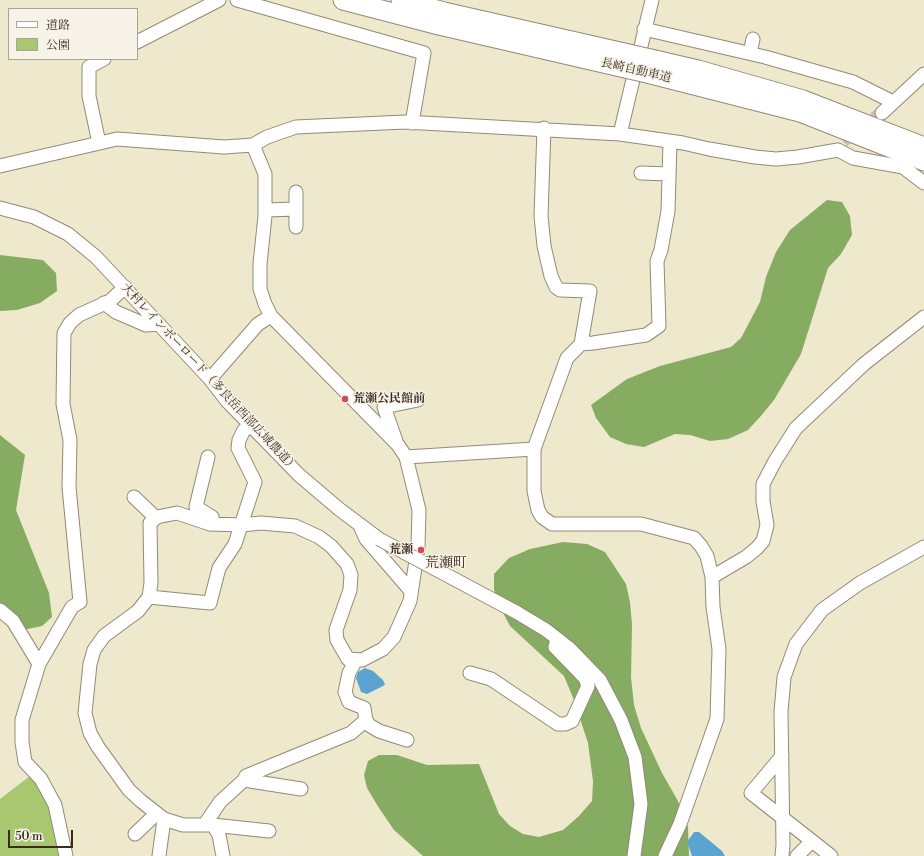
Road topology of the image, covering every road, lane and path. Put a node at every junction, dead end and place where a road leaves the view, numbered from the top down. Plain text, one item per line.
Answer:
1 (219, 0) edge
2 (237, 0) edge
3 (343, 0) edge
4 (402, 0) edge
5 (652, 0) edge
6 (442, 18) junction
7 (644, 29) junction
8 (753, 39) dead end
9 (138, 41) edge
10 (750, 53) junction
11 (102, 60) edge
12 (653, 67) junction
13 (924, 74) edge
14 (893, 102) junction
15 (882, 113) tunnel mouth
16 (293, 119) dead end
17 (412, 123) junction
18 (544, 128) junction
19 (620, 134) junction
20 (273, 135) junction
21 (670, 142) junction
22 (99, 143) junction
23 (253, 145) junction
24 (924, 147) edge
25 (924, 161) edge
26 (0, 166) edge
27 (641, 173) dead end
28 (669, 174) junction
29 (924, 183) edge
30 (296, 192) dead end
31 (0, 208) edge
32 (296, 209) junction
33 (266, 210) junction
34 (296, 227) dead end
35 (125, 287) junction
36 (104, 303) junction
37 (271, 316) junction
38 (924, 317) edge
39 (159, 324) junction
40 (581, 344) junction
41 (210, 379) junction
42 (418, 400) dead end
43 (251, 426) junction
44 (398, 445) junction
45 (534, 449) junction
46 (208, 457) dead end
47 (406, 458) junction
48 (134, 497) dead end
49 (156, 518) junction
50 (210, 524) junction
51 (242, 525) junction
52 (361, 526) junction
53 (924, 547) edge
54 (712, 577) junction
55 (411, 591) junction
56 (149, 597) junction
57 (0, 610) edge
58 (557, 638) junction
59 (356, 660) junction
60 (39, 664) junction
61 (470, 673) dead end
62 (366, 720) junction
63 (407, 740) dead end
64 (782, 756) junction
65 (244, 780) junction
66 (301, 789) dead end
67 (160, 816) junction
68 (783, 817) junction
69 (209, 824) junction
70 (269, 831) dead end
71 (135, 834) dead end
72 (812, 841) junction
73 (66, 856) edge
74 (159, 856) edge
75 (222, 856) edge
76 (634, 856) edge
77 (665, 856) edge
78 (782, 856) edge
79 (797, 856) edge
80 (831, 856) edge

1 - 9 street
2 - 17 street
3 - 6 highway, 長崎自動車道
4 - 6 highway, 長崎自動車道
5 - 7 street
6 - 12 highway, 長崎自動車道, bridge
7 - 10 street
7 - 19 street
8 - 10 street
10 - 14 street
11 - 22 street
12 - 24 highway, 長崎自動車道
12 - 25 highway, 長崎自動車道
13 - 14 street
14 - 15 street
16 - 20 street
17 - 18 street
17 - 20 street
18 - 19 street
18 - 40 street
19 - 21 street
20 - 23 street
21 - 28 street
21 - 29 street
22 - 23 street
22 - 26 street
23 - 33 street
27 - 28 street
28 - 40 street
30 - 32 street
31 - 35 street, 大村レインボーロード（多良岳西部広域農道）
32 - 33 street
32 - 34 street
33 - 37 street
35 - 36 street
35 - 39 street, 大村レインボーロード（多良岳西部広域農道）
36 - 39 street
36 - 60 street
37 - 41 street
37 - 44 street
38 - 54 street
39 - 41 street, 大村レインボーロード（多良岳西部広域農道）
40 - 45 street
41 - 43 street, 大村レインボーロード（多良岳西部広域農道）
42 - 44 street
43 - 51 street
43 - 52 street, 大村レインボーロード（多良岳西部広域農道）
44 - 47 street
45 - 47 street
45 - 54 street
46 - 50 street
47 - 55 street
48 - 49 street
49 - 50 street
49 - 56 street
50 - 51 street
51 - 56 street
51 - 59 street
52 - 55 street
52 - 58 street, 大村レインボーロード（多良岳西部広域農道）, bridge
53 - 64 street
54 - 77 street
55 - 59 street
56 - 67 street
57 - 60 street
58 - 61 street
58 - 76 street, 大村レインボーロード（多良岳西部広域農道）
59 - 62 street
60 - 73 street
62 - 63 street
62 - 65 street
64 - 68 street
64 - 68 street
65 - 66 street
65 - 69 street
67 - 69 street
67 - 71 street
67 - 74 street
68 - 72 street
68 - 78 street
69 - 70 street
69 - 75 street
72 - 79 street
72 - 80 street

